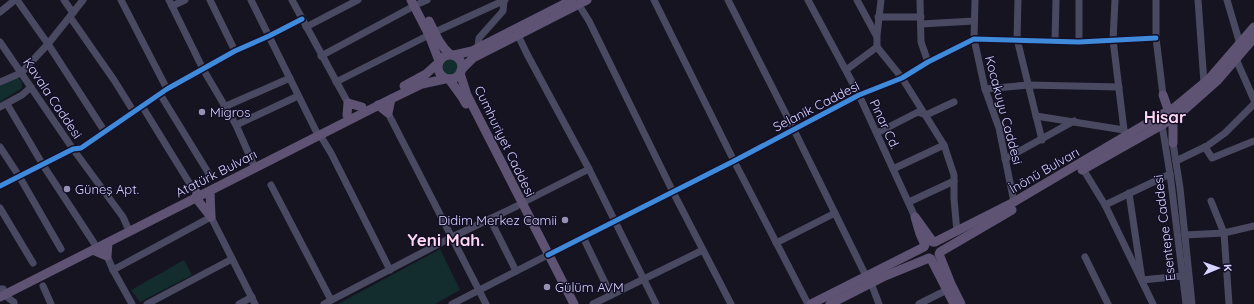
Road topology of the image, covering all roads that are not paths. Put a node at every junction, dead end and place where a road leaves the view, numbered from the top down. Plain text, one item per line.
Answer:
1 (16, 0) edge
2 (64, 0) edge
3 (83, 0) edge
4 (121, 0) edge
5 (185, 0) edge
6 (210, 0) edge
7 (251, 0) edge
8 (292, 0) edge
9 (358, 0) edge
10 (505, 0) edge
11 (654, 0) edge
12 (728, 0) edge
13 (808, 0) edge
14 (857, 0) edge
15 (881, 0) edge
16 (920, 0) edge
17 (975, 0) edge
18 (1018, 0) edge
19 (1056, 0) edge
20 (1079, 0) edge
21 (1114, 0) edge
22 (1156, 0) edge
23 (1198, 0) edge
24 (1227, 0) edge
25 (418, 2) edge
26 (579, 2) edge
27 (170, 3) edge
28 (0, 12) edge
29 (71, 15) junction
30 (878, 17) junction
31 (302, 20) junction
32 (921, 21) junction
33 (974, 21) junction
34 (306, 27) junction
35 (1254, 27) edge
36 (517, 32) junction
37 (432, 33) junction
38 (876, 35) junction
39 (269, 36) junction
40 (1156, 38) junction
41 (1254, 38) edge
42 (974, 39) junction
43 (1017, 39) junction
44 (1113, 40) junction
45 (1055, 41) junction
46 (0, 42) edge
47 (1079, 42) junction
48 (48, 44) junction
49 (1240, 44) junction
50 (877, 47) junction
51 (478, 48) junction
52 (235, 51) junction
53 (452, 55) junction
54 (321, 56) junction
55 (1236, 59) junction
56 (438, 62) junction
57 (928, 62) junction
58 (203, 69) junction
59 (846, 70) junction
60 (461, 72) junction
61 (21, 73) junction
62 (290, 78) junction
63 (902, 78) junction
64 (447, 79) junction
65 (0, 82) edge
66 (336, 82) junction
67 (1204, 83) junction
68 (1028, 85) junction
69 (31, 87) junction
70 (1119, 87) junction
71 (167, 89) junction
72 (985, 89) junction
73 (160, 94) junction
74 (859, 95) junction
75 (1163, 95) joint
76 (298, 96) junction
77 (391, 99) junction
78 (1254, 100) edge
79 (954, 102) dead end
80 (348, 103) junction
81 (1254, 104) edge
82 (378, 105) junction
83 (3, 106) edge
84 (142, 106) junction
85 (224, 107) junction
86 (362, 107) junction
87 (134, 112) junction
88 (388, 113) junction
89 (347, 115) junction
90 (926, 115) junction
91 (1036, 116) junction
92 (1167, 119) junction
93 (1074, 121) junction
94 (236, 125) junction
95 (794, 130) junction
96 (105, 132) junction
97 (318, 133) junction
98 (877, 133) junction
99 (1126, 133) junction
100 (1042, 140) junction
101 (1254, 141) edge
102 (1173, 143) joint
103 (944, 144) junction
104 (0, 146) edge
105 (1205, 148) junction
106 (72, 149) junction
107 (1005, 159) junction
108 (734, 161) junction
109 (1176, 161) junction
110 (43, 165) junction
111 (254, 165) junction
112 (589, 169) junction
113 (894, 169) junction
114 (1083, 169) junction
115 (209, 174) dead end
116 (1170, 174) junction
117 (19, 176) junction
118 (954, 181) junction
119 (190, 184) dead end
120 (0, 185) edge
121 (270, 185) dead end
122 (210, 191) junction
123 (673, 192) junction
124 (1129, 193) junction
125 (196, 195) junction
126 (1211, 201) dead end
127 (909, 202) junction
128 (1014, 202) junction
129 (520, 205) junction
130 (1105, 205) junction
131 (0, 208) edge
132 (835, 213) junction
133 (211, 217) junction
134 (915, 217) joint
135 (490, 219) junction
136 (615, 221) junction
137 (127, 226) junction
138 (1254, 226) edge
139 (957, 232) junction
140 (1224, 233) junction
141 (1184, 235) junction
142 (452, 237) junction
143 (583, 237) junction
144 (108, 242) junction
145 (776, 243) junction
146 (929, 244) junction
147 (93, 247) junction
148 (61, 249) dead end
149 (703, 250) junction
150 (107, 256) junction
151 (546, 256) junction
152 (935, 256) junction
153 (1085, 257) dead end
154 (232, 259) junction
155 (33, 263) dead end
156 (113, 270) junction
157 (390, 270) junction
158 (516, 271) junction
159 (1182, 276) junction
160 (644, 279) junction
161 (868, 279) junction
162 (1142, 280) junction
163 (43, 286) dead end
164 (478, 290) junction
165 (947, 290) junction
166 (1, 292) edge
167 (611, 295) junction
168 (331, 300) junction
169 (253, 301) edge
170 (14, 304) edge
171 (51, 304) edge
172 (132, 304) edge
173 (147, 304) edge
174 (239, 304) edge
175 (324, 304) edge
176 (452, 304) edge
177 (486, 304) edge
178 (568, 304) edge
179 (574, 304) edge
180 (593, 304) edge
181 (656, 304) edge
182 (731, 304) edge
183 (808, 304) edge
184 (811, 304) edge
185 (830, 304) edge
186 (879, 304) edge
187 (919, 304) edge
188 (954, 304) edge
189 (961, 304) edge
190 (1108, 304) edge
191 (1153, 304) edge
192 (1186, 304) edge
193 (1192, 304) edge
194 (1229, 304) edge

1 - 28 street
1 - 48 street
2 - 29 street
3 - 29 street
4 - 71 street
5 - 27 street
6 - 52 street
7 - 39 street
8 - 31 street
9 - 34 street
10 - 37 street
10 - 51 street
11 - 108 street
12 - 95 street
13 - 59 street, Pınar Cd.
14 - 38 street
15 - 30 street
16 - 32 street
17 - 33 street, Kocakuyu Caddesi
18 - 43 street
19 - 45 street
20 - 47 street
21 - 44 street
22 - 40 street
23 - 67 street
24 - 49 street
25 - 37 main road
25 - 54 street
26 - 36 main road
26 - 123 street
27 - 58 street
29 - 48 street
29 - 87 street
30 - 32 street
30 - 38 street
31 - 34 street
31 - 39 street
32 - 33 street
32 - 57 street
33 - 42 street, Kocakuyu Caddesi
34 - 54 street
35 - 49 main road, İnönü Bulvarı
36 - 51 main road
36 - 60 main road
36 - 112 street
37 - 53 main road
37 - 56 main road
37 - 66 street
38 - 50 street
39 - 52 street
39 - 62 street
40 - 44 street, Selanik Caddesi
40 - 75 street
41 - 55 main road, İnönü Bulvarı
42 - 43 street, Selanik Caddesi
42 - 57 street, Selanik Caddesi
42 - 72 street, Kocakuyu Caddesi
43 - 45 street, Selanik Caddesi
43 - 68 street
44 - 47 street, Selanik Caddesi
44 - 70 street
45 - 47 street, Selanik Caddesi
46 - 61 street, Kavala Caddesi
48 - 61 street
48 - 96 street
49 - 67 main road, İnönü Bulvarı
50 - 59 street
50 - 63 street
51 - 53 main road
52 - 58 street
53 - 56 main road
53 - 60 main road
54 - 66 street
55 - 78 street
55 - 92 main road, İnönü Bulvarı
56 - 64 main road
56 - 86 main road, Atatürk Bulvarı
57 - 63 street, Selanik Caddesi
58 - 71 street
58 - 85 street
59 - 74 street, Pınar Cd.
60 - 64 main road
60 - 129 main road, Cumhuriyet Caddesi
61 - 65 street
61 - 69 street, Kavala Caddesi
62 - 76 street
62 - 85 street
63 - 74 street, Selanik Caddesi
63 - 90 street
64 - 77 main road, Atatürk Bulvarı
64 - 129 main road, Cumhuriyet Caddesi
66 - 80 street
67 - 92 main road, İnönü Bulvarı
68 - 70 street
68 - 72 street
68 - 91 street
69 - 83 street
69 - 106 street, Kavala Caddesi
70 - 99 street
71 - 73 street
72 - 107 street, Kocakuyu Caddesi
73 - 84 street
73 - 115 street
74 - 95 street, Selanik Caddesi
74 - 98 street, Pınar Cd.
75 - 92 main road
76 - 94 street
76 - 97 street
77 - 82 main road, Atatürk Bulvarı
77 - 88 main road
79 - 90 street
80 - 86 main road
80 - 89 main road
81 - 105 street
82 - 88 main road
82 - 97 main road, Atatürk Bulvarı
83 - 110 street
84 - 87 street
84 - 119 street
85 - 94 street
86 - 89 main road, Atatürk Bulvarı
87 - 96 street
88 - 142 street
89 - 97 main road, Atatürk Bulvarı
90 - 98 street
90 - 103 street
91 - 93 street
91 - 100 street
92 - 99 main road, İnönü Bulvarı
92 - 102 main road
92 - 114 main road, İnönü Bulvarı
92 - 116 street, Esentepe Caddesi
93 - 99 street
93 - 100 street
94 - 111 street
95 - 108 street, Selanik Caddesi
95 - 132 street
96 - 106 street
97 - 111 main road, Atatürk Bulvarı
97 - 157 street
98 - 113 street, Pınar Cd.
99 - 128 main road, İnönü Bulvarı
100 - 107 street
101 - 105 street
102 - 109 street, Esentepe Caddesi
103 - 113 street
103 - 118 street
104 - 117 street
105 - 109 street
106 - 110 street
106 - 137 street, Kavala Caddesi
107 - 128 street, Kocakuyu Caddesi
108 - 123 street, Selanik Caddesi
108 - 145 street
109 - 141 street, Esentepe Caddesi
110 - 117 street
110 - 147 street
111 - 122 main road, Atatürk Bulvarı
111 - 125 main road, Atatürk Bulvarı
112 - 129 street
112 - 136 street
113 - 127 street, Pınar Cd.
114 - 130 street
114 - 152 main road, İnönü Bulvarı
116 - 124 street
116 - 159 street, Esentepe Caddesi
117 - 120 street
117 - 148 street
118 - 127 street
118 - 139 street
121 - 168 street
122 - 125 main road, Atatürk Bulvarı
122 - 133 main road
123 - 136 street, Selanik Caddesi
123 - 149 street
124 - 130 street
124 - 162 street
125 - 133 main road
125 - 137 main road, Atatürk Bulvarı
125 - 144 main road, Atatürk Bulvarı
126 - 140 street
127 - 134 street, Pınar Cd.
128 - 139 main road, İnönü Bulvarı
129 - 135 street
129 - 151 main road, Cumhuriyet Caddesi
130 - 162 street
131 - 155 street
132 - 145 street
132 - 161 street
133 - 154 street
133 - 156 street
134 - 146 main road
135 - 142 street
135 - 158 street
136 - 143 street, Selanik Caddesi
136 - 160 street
137 - 147 main road, Atatürk Bulvarı
138 - 140 street
139 - 146 main road, İnönü Bulvarı
140 - 141 street
140 - 194 street
141 - 193 street, Esentepe Caddesi
142 - 157 street
142 - 164 street
143 - 151 street, Selanik Caddesi
143 - 167 street
144 - 147 main road, Atatürk Bulvarı
144 - 150 main road
145 - 183 street
146 - 152 main road
146 - 152 main road
146 - 161 main road, İnönü Bulvarı
147 - 150 main road
147 - 166 main road, Atatürk Bulvarı
149 - 160 street
149 - 182 street
150 - 156 street
151 - 158 street, Selanik Caddesi
151 - 178 main road, Cumhuriyet Caddesi
151 - 179 main road, Cumhuriyet Caddesi
152 - 161 main road, İnönü Bulvarı
152 - 165 main road
152 - 189 main road
153 - 190 street
154 - 169 street
154 - 173 street
156 - 172 street
157 - 168 street
158 - 164 street, Selanik Caddesi
159 - 162 street
159 - 192 street, Esentepe Caddesi
160 - 167 street
160 - 181 street
161 - 184 main road, İnönü Bulvarı
161 - 185 main road, İnönü Bulvarı
161 - 186 street
162 - 191 street
163 - 171 street
164 - 176 street, Selanik Caddesi
164 - 177 street
165 - 187 street
165 - 188 main road
166 - 170 street
167 - 180 street
168 - 175 street
169 - 174 street

